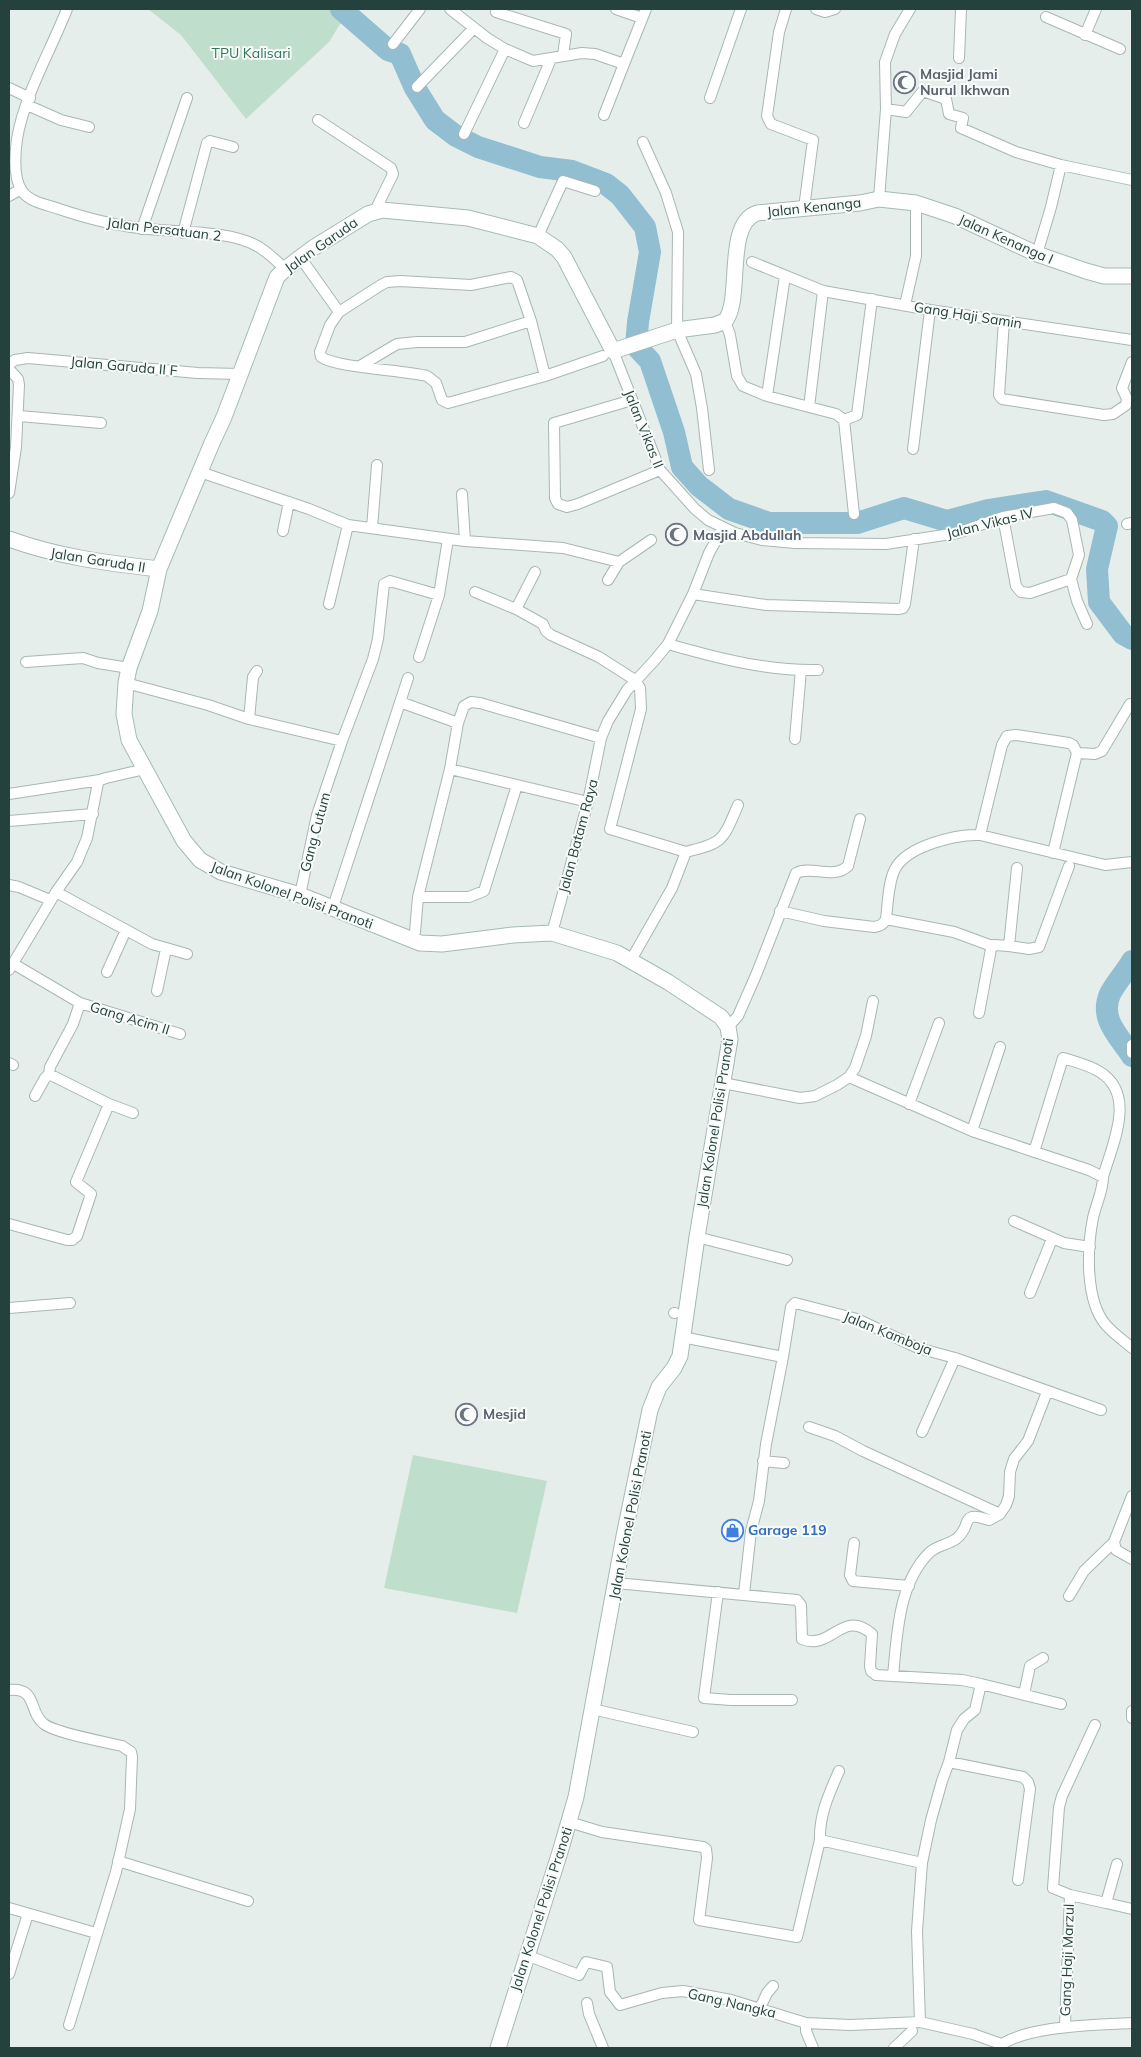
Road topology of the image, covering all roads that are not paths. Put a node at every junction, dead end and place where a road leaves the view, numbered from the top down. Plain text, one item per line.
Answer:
1 (67, 9) edge
2 (420, 9) edge
3 (450, 9) edge
4 (616, 9) edge
5 (741, 9) edge
6 (786, 9) edge
7 (816, 9) edge
8 (835, 9) edge
9 (910, 9) edge
10 (961, 9) edge
11 (1096, 9) edge
12 (496, 12) dead end
13 (644, 13) edge
14 (1046, 17) dead end
15 (474, 28) junction
16 (1085, 35) junction
17 (393, 44) dead end
18 (505, 49) junction
19 (1120, 49) dead end
20 (563, 55) junction
21 (959, 58) dead end
22 (551, 59) junction
23 (624, 64) junction
24 (417, 86) dead end
25 (9, 88) edge
26 (188, 98) dead end
27 (710, 98) dead end
28 (28, 101) junction
29 (886, 109) junction
30 (604, 115) dead end
31 (318, 120) dead end
32 (524, 123) dead end
33 (89, 127) dead end
34 (464, 134) dead end
35 (643, 142) dead end
36 (233, 147) dead end
37 (1061, 165) junction
38 (1132, 180) edge
39 (21, 189) junction
40 (595, 191) dead end
41 (9, 196) edge
42 (879, 199) junction
43 (916, 203) junction
44 (804, 208) junction
45 (375, 212) junction
46 (142, 229) junction
47 (183, 232) junction
48 (538, 236) junction
49 (1037, 254) junction
50 (300, 258) junction
51 (752, 262) dead end
52 (284, 269) junction
53 (785, 276) junction
54 (1132, 276) edge
55 (823, 291) junction
56 (872, 299) junction
57 (905, 305) junction
58 (930, 310) junction
59 (339, 312) junction
60 (531, 321) junction
61 (1004, 321) junction
62 (726, 322) junction
63 (677, 330) junction
64 (1132, 340) edge
65 (614, 351) junction
66 (1132, 362) edge
67 (9, 364) edge
68 (360, 366) junction
69 (9, 369) edge
70 (240, 374) junction
71 (545, 376) junction
72 (767, 396) junction
73 (632, 400) junction
74 (808, 407) junction
75 (19, 416) junction
76 (844, 420) junction
77 (101, 422) dead end
78 (913, 449) dead end
79 (377, 465) dead end
80 (660, 470) junction
81 (709, 470) dead end
82 (200, 472) junction
83 (9, 493) edge
84 (462, 494) dead end
85 (289, 502) junction
86 (854, 514) dead end
87 (1003, 517) junction
88 (348, 525) junction
89 (372, 528) junction
90 (723, 528) junction
91 (283, 531) dead end
92 (9, 539) edge
93 (448, 539) junction
94 (914, 539) junction
95 (651, 540) dead end
96 (465, 541) junction
97 (620, 562) junction
98 (159, 569) junction
99 (535, 572) dead end
100 (608, 580) dead end
101 (1070, 580) junction
102 (475, 592) dead end
103 (693, 594) junction
104 (439, 595) junction
105 (329, 604) dead end
106 (516, 609) junction
107 (1087, 624) dead end
108 (668, 644) junction
109 (419, 657) dead end
110 (26, 662) dead end
111 (801, 670) junction
112 (818, 670) dead end
113 (257, 671) dead end
114 (128, 675) junction
115 (408, 678) dead end
116 (636, 680) junction
117 (400, 702) junction
118 (1130, 704) dead end
119 (249, 719) junction
120 (458, 723) junction
121 (601, 738) junction
122 (794, 739) dead end
123 (342, 741) junction
124 (1077, 753) junction
125 (145, 769) junction
126 (450, 769) junction
127 (100, 780) junction
128 (516, 785) junction
129 (9, 794) edge
130 (588, 802) junction
131 (738, 806) dead end
132 (93, 814) junction
133 (860, 819) dead end
134 (9, 821) edge
135 (980, 835) junction
136 (686, 852) junction
137 (1053, 854) junction
138 (1132, 862) edge
139 (1068, 866) dead end
140 (1017, 868) dead end
141 (9, 885) edge
142 (300, 895) junction
143 (53, 896) junction
144 (418, 897) junction
145 (333, 907) junction
146 (780, 911) junction
147 (886, 919) junction
148 (126, 930) junction
149 (416, 932) dead end
150 (552, 934) junction
151 (992, 946) junction
152 (1009, 946) junction
153 (166, 949) junction
154 (188, 954) dead end
155 (631, 960) junction
156 (10, 966) edge
157 (107, 972) dead end
158 (157, 991) dead end
159 (873, 1001) dead end
160 (80, 1003) junction
161 (978, 1013) dead end
162 (939, 1023) dead end
163 (728, 1028) junction
164 (180, 1034) dead end
165 (1132, 1045) edge
166 (1000, 1046) dead end
167 (1132, 1053) edge
168 (50, 1074) junction
169 (849, 1077) junction
170 (723, 1083) junction
171 (35, 1096) dead end
172 (109, 1104) junction
173 (910, 1104) junction
174 (133, 1113) dead end
175 (972, 1130) junction
176 (1034, 1152) junction
177 (1102, 1177) junction
178 (1014, 1221) dead end
179 (9, 1224) edge
180 (697, 1238) junction
181 (1052, 1239) junction
182 (1090, 1247) junction
183 (788, 1260) dead end
184 (1030, 1293) dead end
185 (70, 1303) dead end
186 (9, 1308) edge
187 (682, 1337) junction
188 (1132, 1348) edge
189 (783, 1357) junction
190 (955, 1358) junction
191 (1047, 1392) junction
192 (1101, 1410) dead end
193 (809, 1427) dead end
194 (922, 1432) dead end
195 (763, 1461) junction
196 (784, 1463) dead end
197 (1132, 1496) edge
198 (1000, 1514) junction
199 (1114, 1542) junction
200 (854, 1543) dead end
201 (1132, 1559) edge
202 (616, 1583) junction
203 (909, 1586) junction
204 (718, 1592) junction
205 (744, 1594) junction
206 (1069, 1596) dead end
207 (1043, 1658) dead end
208 (893, 1676) junction
209 (981, 1684) junction
210 (9, 1690) edge
211 (1024, 1694) junction
212 (792, 1700) dead end
213 (1061, 1704) dead end
214 (592, 1709) junction
215 (1132, 1711) edge
216 (1132, 1718) edge
217 (1096, 1725) dead end
218 (693, 1732) dead end
219 (949, 1762) junction
220 (839, 1771) dead end
221 (569, 1822) junction
222 (820, 1840) junction
223 (118, 1862) junction
224 (922, 1863) junction
225 (1117, 1864) dead end
226 (1018, 1880) dead end
227 (1070, 1895) junction
228 (248, 1901) dead end
229 (1106, 1903) junction
230 (9, 1908) edge
231 (1132, 1910) edge
232 (28, 1914) junction
233 (96, 1933) junction
234 (526, 1955) junction
235 (9, 1974) edge
236 (774, 1986) dead end
237 (587, 2004) dead end
238 (760, 2008) junction
239 (920, 2022) junction
240 (806, 2023) junction
241 (1132, 2023) edge
242 (69, 2025) dead end
243 (1065, 2026) junction
244 (912, 2031) dead end
245 (998, 2046) edge
246 (498, 2048) edge
247 (603, 2048) edge
248 (813, 2048) edge
249 (894, 2048) edge

1 - 28 street
2 - 17 street
3 - 15 street
4 - 13 street
5 - 27 street
6 - 44 street
7 - 8 street
9 - 29 street, Jalan Kenanga
10 - 21 street
11 - 16 street
12 - 20 street
13 - 23 street
14 - 16 street
15 - 18 street
15 - 24 street
16 - 19 street
18 - 22 street
18 - 34 street
20 - 22 street
20 - 23 street
22 - 32 street
23 - 30 street
25 - 28 street
26 - 46 street
28 - 33 street
28 - 39 street
29 - 37 street
29 - 42 street, Jalan Kenanga
31 - 45 street
35 - 63 street
36 - 47 street
37 - 38 street
37 - 49 street
39 - 41 street
39 - 46 street, Jalan Persatuan 2
40 - 48 street
42 - 43 street, Jalan Kenanga I
42 - 44 street, Jalan Kenanga
43 - 49 street, Jalan Kenanga I
43 - 57 street, Gang Haji Samin
44 - 62 street, Jalan Kenanga
45 - 48 street, Jalan Garuda
45 - 50 street, Jalan Garuda
46 - 47 street, Jalan Persatuan 2
47 - 52 street, Jalan Persatuan 2
48 - 65 street, Jalan Garuda
49 - 54 street, Jalan Kenanga I
50 - 52 street, Jalan Garuda
50 - 59 street
51 - 53 street
52 - 70 street, Jalan Garuda
53 - 55 street
53 - 72 street
55 - 56 street
55 - 74 street
56 - 57 street
56 - 76 street
57 - 58 street, Gang Haji Samin
58 - 61 street, Gang Haji Samin
58 - 78 street
59 - 60 street
59 - 68 street
60 - 68 street
60 - 71 street
61 - 64 street, Gang Haji Samin
61 - 66 street
62 - 63 street
62 - 72 street
63 - 65 street
63 - 81 street
65 - 71 street
65 - 73 street, Jalan Vikas II
67 - 70 street, Jalan Garuda II F
68 - 71 street
69 - 75 street
70 - 82 street, Jalan Garuda
72 - 74 street
73 - 80 street, Jalan Vikas II
73 - 80 street
74 - 76 street
75 - 77 street
75 - 83 street
76 - 86 street
79 - 89 street
80 - 90 street, Jalan Vikas II
82 - 85 street
82 - 98 street, Jalan Garuda
84 - 96 street
85 - 88 street
85 - 91 street
87 - 94 street, Jalan Vikas IV
87 - 101 street
87 - 101 street, Jalan Vikas IV
88 - 89 street
88 - 105 street
89 - 93 street
90 - 94 street, Jalan Vikas II
90 - 103 street, Jalan Batam Raya
92 - 98 street, Jalan Garuda II
93 - 96 street
93 - 104 street
94 - 103 street
95 - 97 street
96 - 97 street
97 - 100 street
98 - 114 street, Jalan Kolonel Polisi Pranoti
99 - 106 street
101 - 107 street
102 - 106 street
103 - 108 street, Jalan Batam Raya
104 - 109 street
104 - 123 street, Gang Cutum
106 - 116 street
108 - 111 street
108 - 116 street, Jalan Batam Raya
110 - 114 street
111 - 112 street
111 - 122 street
113 - 119 street
114 - 119 street
114 - 125 street, Jalan Kolonel Polisi Pranoti
115 - 117 street
116 - 121 street, Jalan Batam Raya
116 - 136 street
117 - 120 street
117 - 145 street
118 - 124 street
119 - 123 street
120 - 121 street
120 - 126 street
121 - 130 street, Jalan Batam Raya
123 - 142 street, Gang Cutum
124 - 135 street
124 - 137 street
125 - 127 street
125 - 142 street, Jalan Kolonel Polisi Pranoti
126 - 128 street
126 - 144 street
127 - 129 street
127 - 132 street
128 - 130 street
128 - 144 street
130 - 150 street, Jalan Batam Raya
131 - 136 street
132 - 134 street
132 - 143 street
133 - 146 street
135 - 137 street
135 - 147 street
136 - 155 street
137 - 138 street
139 - 152 street
140 - 152 street
141 - 143 street
142 - 145 street, Jalan Kolonel Polisi Pranoti
143 - 148 street
143 - 156 street
144 - 149 street
145 - 150 street, Jalan Kolonel Polisi Pranoti
146 - 147 street
146 - 163 street
147 - 151 street
148 - 153 street
148 - 157 street
150 - 155 street, Jalan Kolonel Polisi Pranoti
151 - 152 street
151 - 161 street
153 - 154 street
153 - 158 street
155 - 163 street, Jalan Kolonel Polisi Pranoti
156 - 160 street, Gang Acim II
159 - 169 street
160 - 164 street, Gang Acim II
160 - 168 street, Gang Acim II
162 - 173 street
163 - 170 street, Jalan Kolonel Polisi Pranoti
165 - 167 street
166 - 175 street
168 - 171 street, Gang Acim II
168 - 172 street
169 - 170 street
169 - 173 street
170 - 180 street, Jalan Kolonel Polisi Pranoti
172 - 174 street
172 - 179 street
173 - 175 street
175 - 176 street
176 - 177 street
176 - 177 street
177 - 182 street
178 - 181 street
180 - 183 street
180 - 187 street, Jalan Kolonel Polisi Pranoti
181 - 182 street
181 - 184 street
182 - 188 street
185 - 186 street
187 - 189 street
187 - 202 street, Jalan Kolonel Polisi Pranoti
189 - 190 street, Jalan Kamboja
189 - 195 street
190 - 191 street, Jalan Kamboja
190 - 194 street
191 - 192 street, Jalan Kamboja
191 - 198 street
193 - 198 street
195 - 196 street
195 - 205 street
197 - 199 street
198 - 203 street
199 - 201 street
199 - 206 street
200 - 203 street
202 - 204 street
202 - 214 street, Jalan Kolonel Polisi Pranoti
203 - 208 street
204 - 205 street
204 - 212 street
205 - 208 street
207 - 211 street
208 - 209 street
209 - 211 street
209 - 219 street
210 - 223 street
211 - 213 street
214 - 218 street
214 - 221 street, Jalan Kolonel Polisi Pranoti
215 - 216 street
217 - 227 street
219 - 224 street
219 - 226 street
220 - 222 street
221 - 222 street
221 - 234 street, Jalan Kolonel Polisi Pranoti
222 - 224 street
223 - 228 street
223 - 233 street
224 - 239 street
225 - 229 street
227 - 229 street
227 - 243 street, Gang Haji Marzul
229 - 231 street
230 - 232 street
232 - 233 street
232 - 235 street
233 - 242 street
234 - 238 street, Gang Nangka
234 - 246 street, Jalan Kolonel Polisi Pranoti
236 - 238 street
237 - 247 street
238 - 240 street, Gang Nangka
239 - 240 street, Gang Nangka
239 - 245 street, Gang Nangka
240 - 248 street
241 - 243 street
243 - 245 street
244 - 249 street

